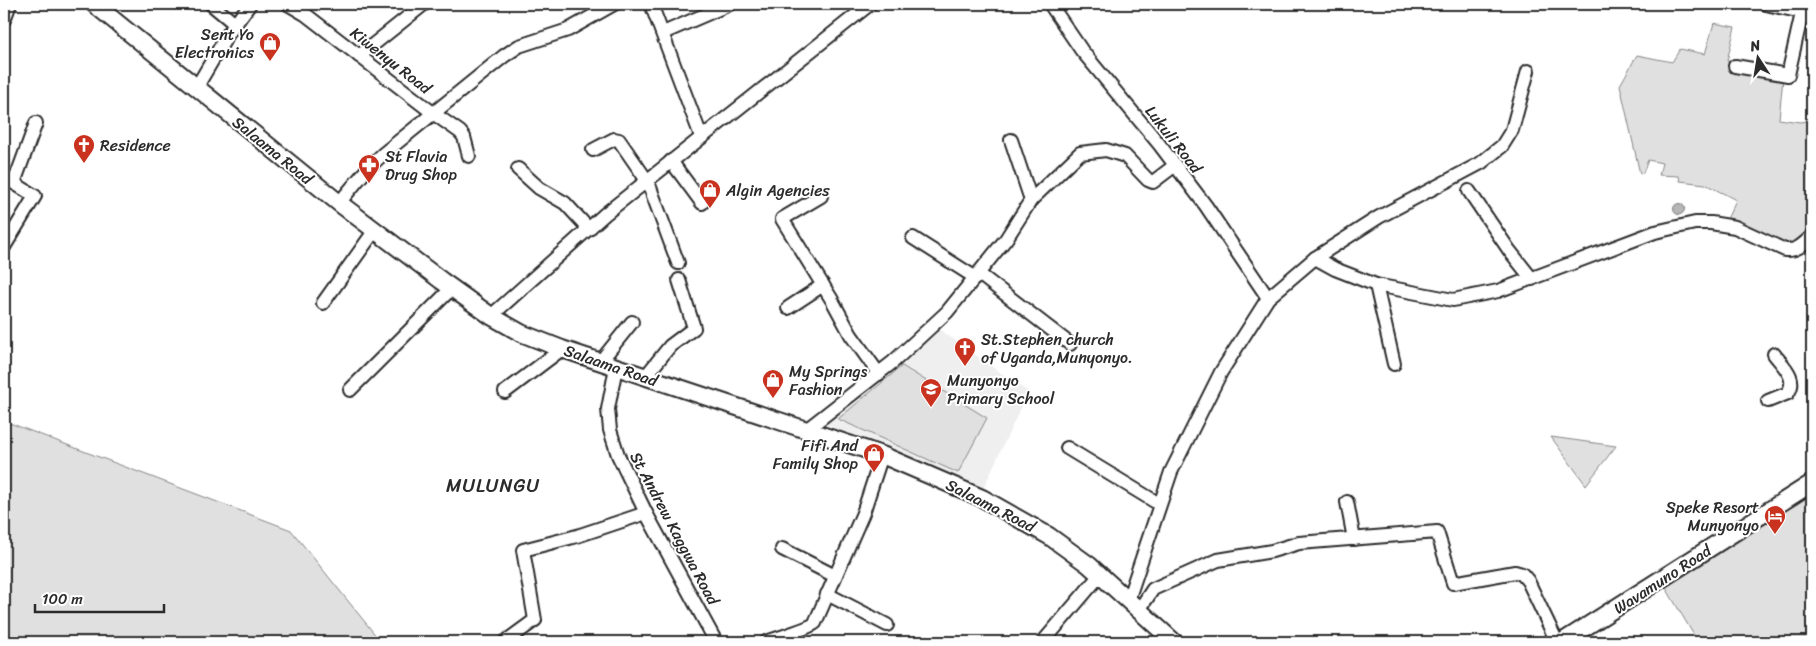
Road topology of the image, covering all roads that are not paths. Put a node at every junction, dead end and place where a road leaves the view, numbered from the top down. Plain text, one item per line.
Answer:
1 (10, 4) edge
2 (94, 4) edge
3 (211, 4) edge
4 (250, 4) edge
5 (288, 4) edge
6 (424, 4) edge
7 (614, 4) edge
8 (651, 4) edge
9 (730, 4) edge
10 (870, 4) edge
11 (1050, 4) edge
12 (1766, 4) edge
13 (1803, 8) edge
14 (308, 9) edge
15 (4, 20) edge
16 (235, 24) junction
17 (663, 33) junction
18 (359, 56) junction
19 (1735, 66) dead end
20 (1528, 71) dead end
21 (196, 88) junction
22 (433, 113) junction
23 (36, 123) dead end
24 (701, 136) junction
25 (1011, 140) dead end
26 (593, 150) dead end
27 (469, 156) dead end
28 (671, 162) junction
29 (1174, 166) junction
30 (518, 169) dead end
31 (9, 180) edge
32 (648, 182) junction
33 (1470, 192) dead end
34 (821, 196) dead end
35 (1030, 200) junction
36 (339, 203) junction
37 (702, 203) dead end
38 (589, 229) junction
39 (374, 230) junction
40 (1812, 236) edge
41 (913, 238) dead end
42 (4, 247) edge
43 (1315, 258) junction
44 (678, 263) dead end
45 (978, 276) junction
46 (1532, 279) junction
47 (678, 280) dead end
48 (823, 285) junction
49 (1376, 285) junction
50 (452, 288) junction
51 (1268, 298) junction
52 (323, 303) dead end
53 (788, 308) dead end
54 (490, 316) junction
55 (632, 322) dead end
56 (1070, 344) dead end
57 (562, 349) junction
58 (1774, 354) dead end
59 (600, 362) junction
60 (1394, 364) dead end
61 (616, 367) junction
62 (878, 374) junction
63 (645, 377) junction
64 (350, 390) dead end
65 (505, 392) dead end
66 (1768, 401) dead end
67 (806, 430) junction
68 (1067, 448) dead end
69 (882, 456) junction
70 (1812, 483) edge
71 (1347, 502) dead end
72 (1159, 504) junction
73 (646, 513) junction
74 (1354, 539) junction
75 (782, 550) dead end
76 (1100, 575) junction
77 (835, 576) junction
78 (827, 594) junction
79 (1133, 605) junction
80 (887, 625) dead end
81 (505, 642) edge
82 (716, 642) edge
83 (766, 642) edge
84 (1043, 642) edge
85 (1174, 642) edge
86 (1557, 642) edge
87 (1562, 642) edge

1 - 15 street
2 - 21 main road, Salaama Road
3 - 16 street
4 - 16 street
5 - 14 street, Kiwenyu Road
6 - 18 street
7 - 22 street
8 - 17 street
9 - 17 street
10 - 24 street
11 - 29 street, Lukuli Road
12 - 13 street
13 - 19 street
14 - 18 street, Kiwenyu Road
16 - 21 street
17 - 24 street
18 - 22 street, Kiwenyu Road
20 - 43 street
21 - 36 main road, Salaama Road
22 - 27 street, Kiwenyu Road
22 - 36 street
23 - 31 street
24 - 28 street
25 - 35 street
26 - 32 street
28 - 32 street
28 - 37 street
29 - 35 street
29 - 51 street, Lukuli Road
30 - 38 street
31 - 42 street
32 - 38 street
32 - 44 street
33 - 46 street
34 - 48 street
35 - 45 street
36 - 39 main road, Salaama Road
38 - 54 street
39 - 50 main road, Salaama Road
39 - 52 street
40 - 46 street
41 - 45 street
43 - 49 street
43 - 51 street
45 - 56 street
45 - 62 street
46 - 49 street
47 - 63 street
48 - 53 street
48 - 62 street
49 - 60 street
50 - 54 main road, Salaama Road
50 - 64 street
51 - 72 street
54 - 57 main road, Salaama Road
55 - 59 street
57 - 59 main road, Salaama Road
57 - 65 street
58 - 66 street
59 - 61 main road, Salaama Road
61 - 63 main road, Salaama Road
61 - 73 street, St Andrew Kaggwa Road
62 - 67 street
63 - 67 main road, Salaama Road
67 - 69 main road, Salaama Road
68 - 72 street
69 - 76 main road, Salaama Road
69 - 77 street
70 - 87 main road, Wavamuno Road
71 - 74 street
72 - 79 street
73 - 81 street
73 - 82 street, St Andrew Kaggwa Road
74 - 79 street
74 - 86 street
75 - 77 street
76 - 79 main road, Salaama Road
76 - 84 street
77 - 78 street
78 - 80 street
78 - 83 street
79 - 85 main road, Salaama Road

